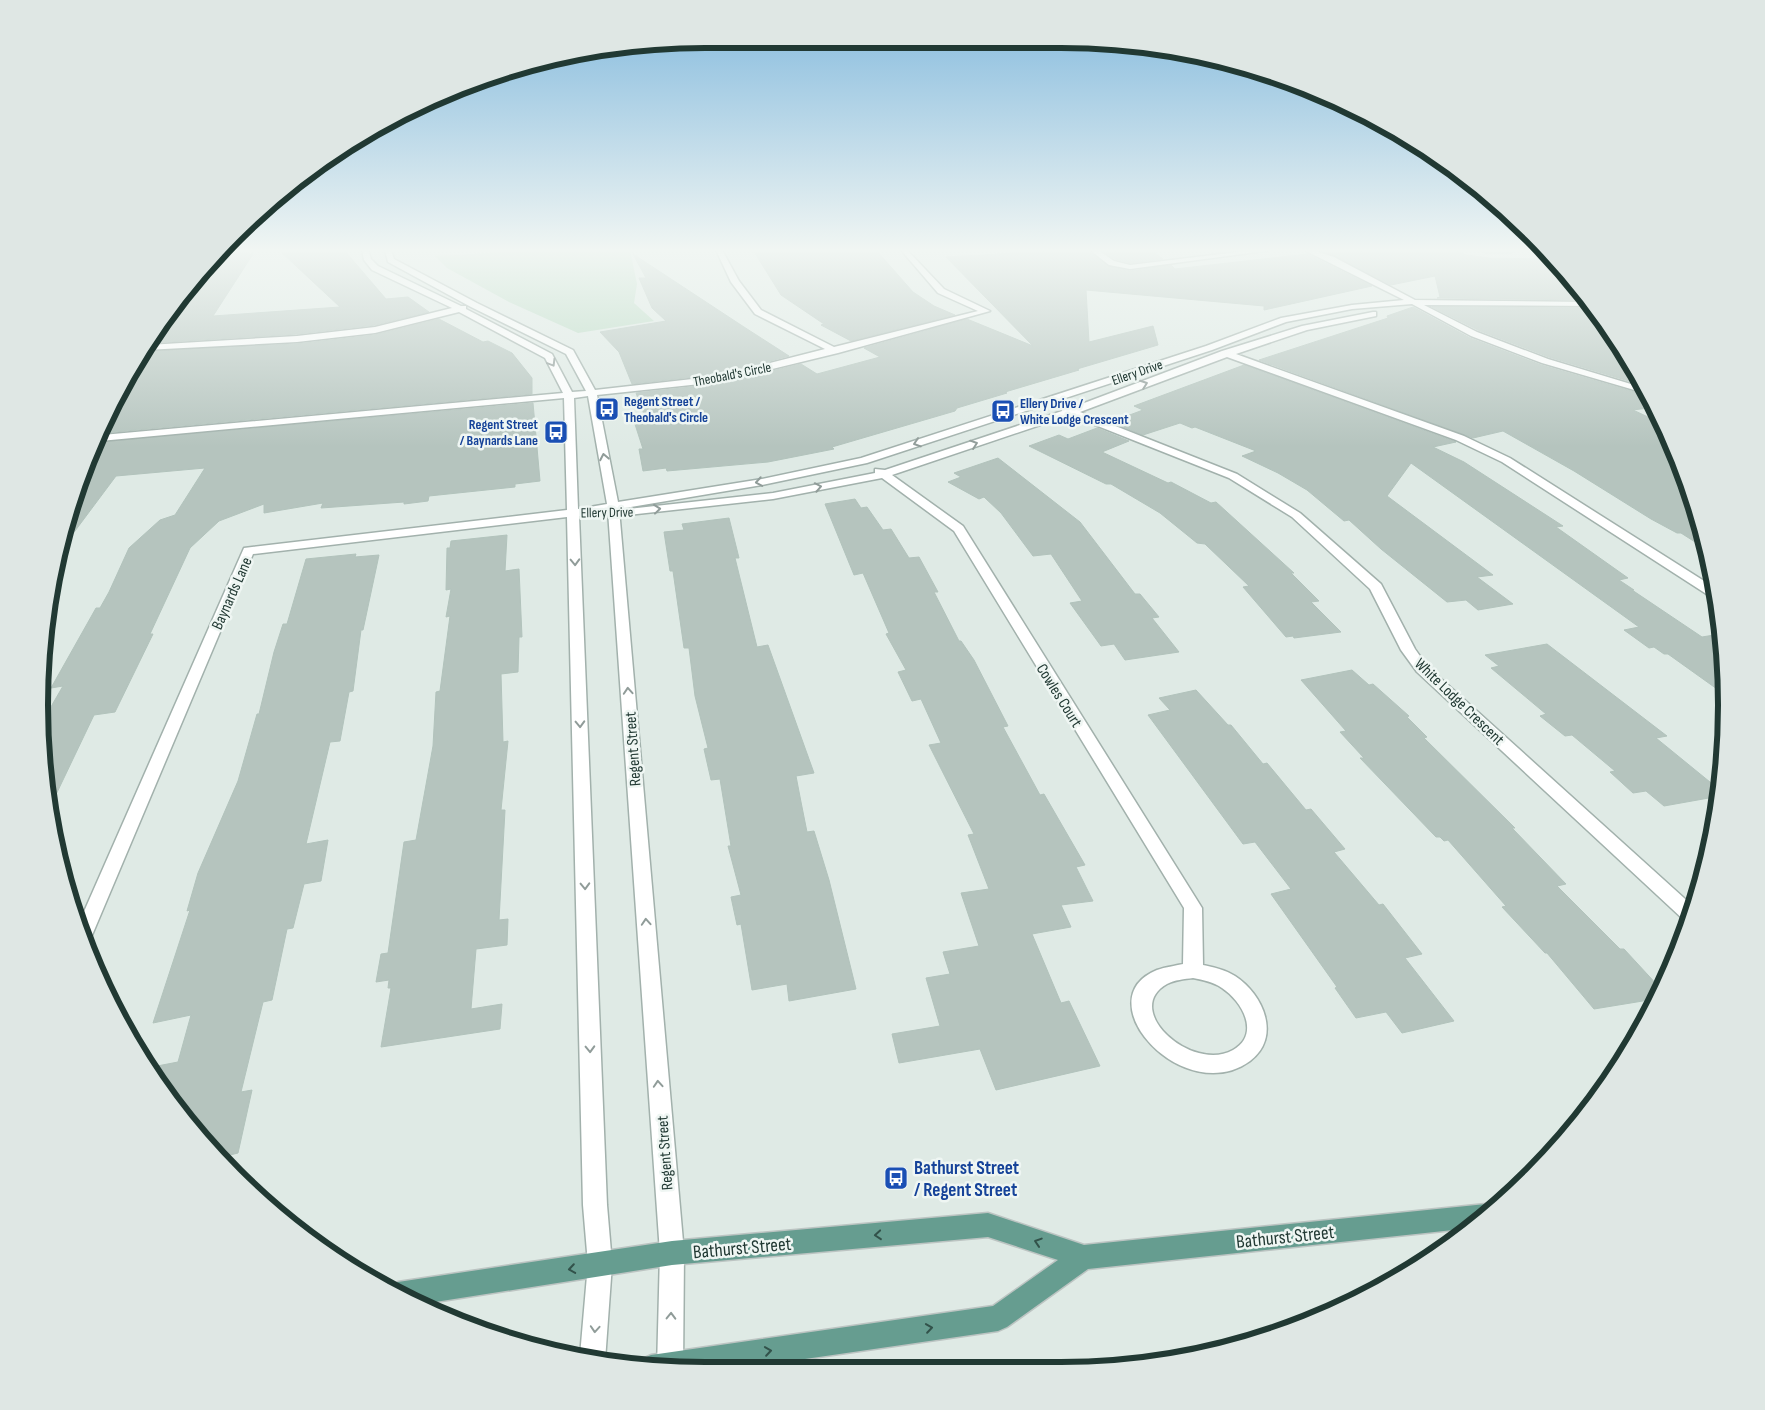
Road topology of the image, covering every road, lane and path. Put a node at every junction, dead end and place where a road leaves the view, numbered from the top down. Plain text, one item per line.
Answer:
1 (432, 316) edge
2 (473, 316) edge
3 (496, 316) edge
4 (766, 316) edge
5 (971, 316) edge
6 (1306, 316) edge
7 (1362, 316) edge
8 (1439, 316) edge
9 (153, 348) edge
10 (1209, 348) junction
11 (835, 351) junction
12 (1227, 354) junction
13 (1636, 389) edge
14 (592, 393) junction
15 (569, 395) junction
16 (1047, 402) junction
17 (1070, 412) junction
18 (105, 438) edge
19 (863, 460) junction
20 (884, 474) junction
21 (614, 509) junction
22 (574, 513) junction
23 (1707, 588) edge
24 (1685, 910) edge
25 (86, 927) edge
26 (1193, 970) junction
27 (1473, 1216) edge
28 (672, 1253) junction
29 (1084, 1257) junction
30 (600, 1264) junction
31 (411, 1293) edge
32 (593, 1353) edge
33 (664, 1361) edge
34 (703, 1362) edge

1 - 9 street
2 -> 15 street
3 - 14 street, Regent Street
4 - 11 street
5 - 11 street, Theobald's Circle
6 - 10 street, Ellery Drive
7 - 12 street, Ellery Drive
8 - 13 street
10 - 12 street
10 - 16 street, Ellery Drive
11 - 14 street, Theobald's Circle
17 -> 12 street, Ellery Drive
12 - 23 street
14 - 15 street, Theobald's Circle
21 -> 14 street, Regent Street
15 - 18 street
15 - 22 street
16 - 17 street, White Lodge Crescent
16 -> 19 street, Ellery Drive
20 -> 17 street, Ellery Drive
17 - 24 street, White Lodge Crescent
19 - 20 street, Cowles Court
19 -> 21 street, Ellery Drive
21 -> 20 street, Ellery Drive
20 - 26 street, Cowles Court
21 - 22 street, Ellery Drive
28 -> 21 street, Regent Street
22 - 25 street, Baynards Lane
22 -> 30 street
26 - 26 street
27 - 29 main road, Bathurst Street
29 -> 28 main road, Bathurst Street
28 - 30 main road, Bathurst Street
33 -> 28 street, Regent Street
34 -> 29 main road, Bathurst Street
30 -> 31 main road, Bathurst Street
30 -> 32 street

